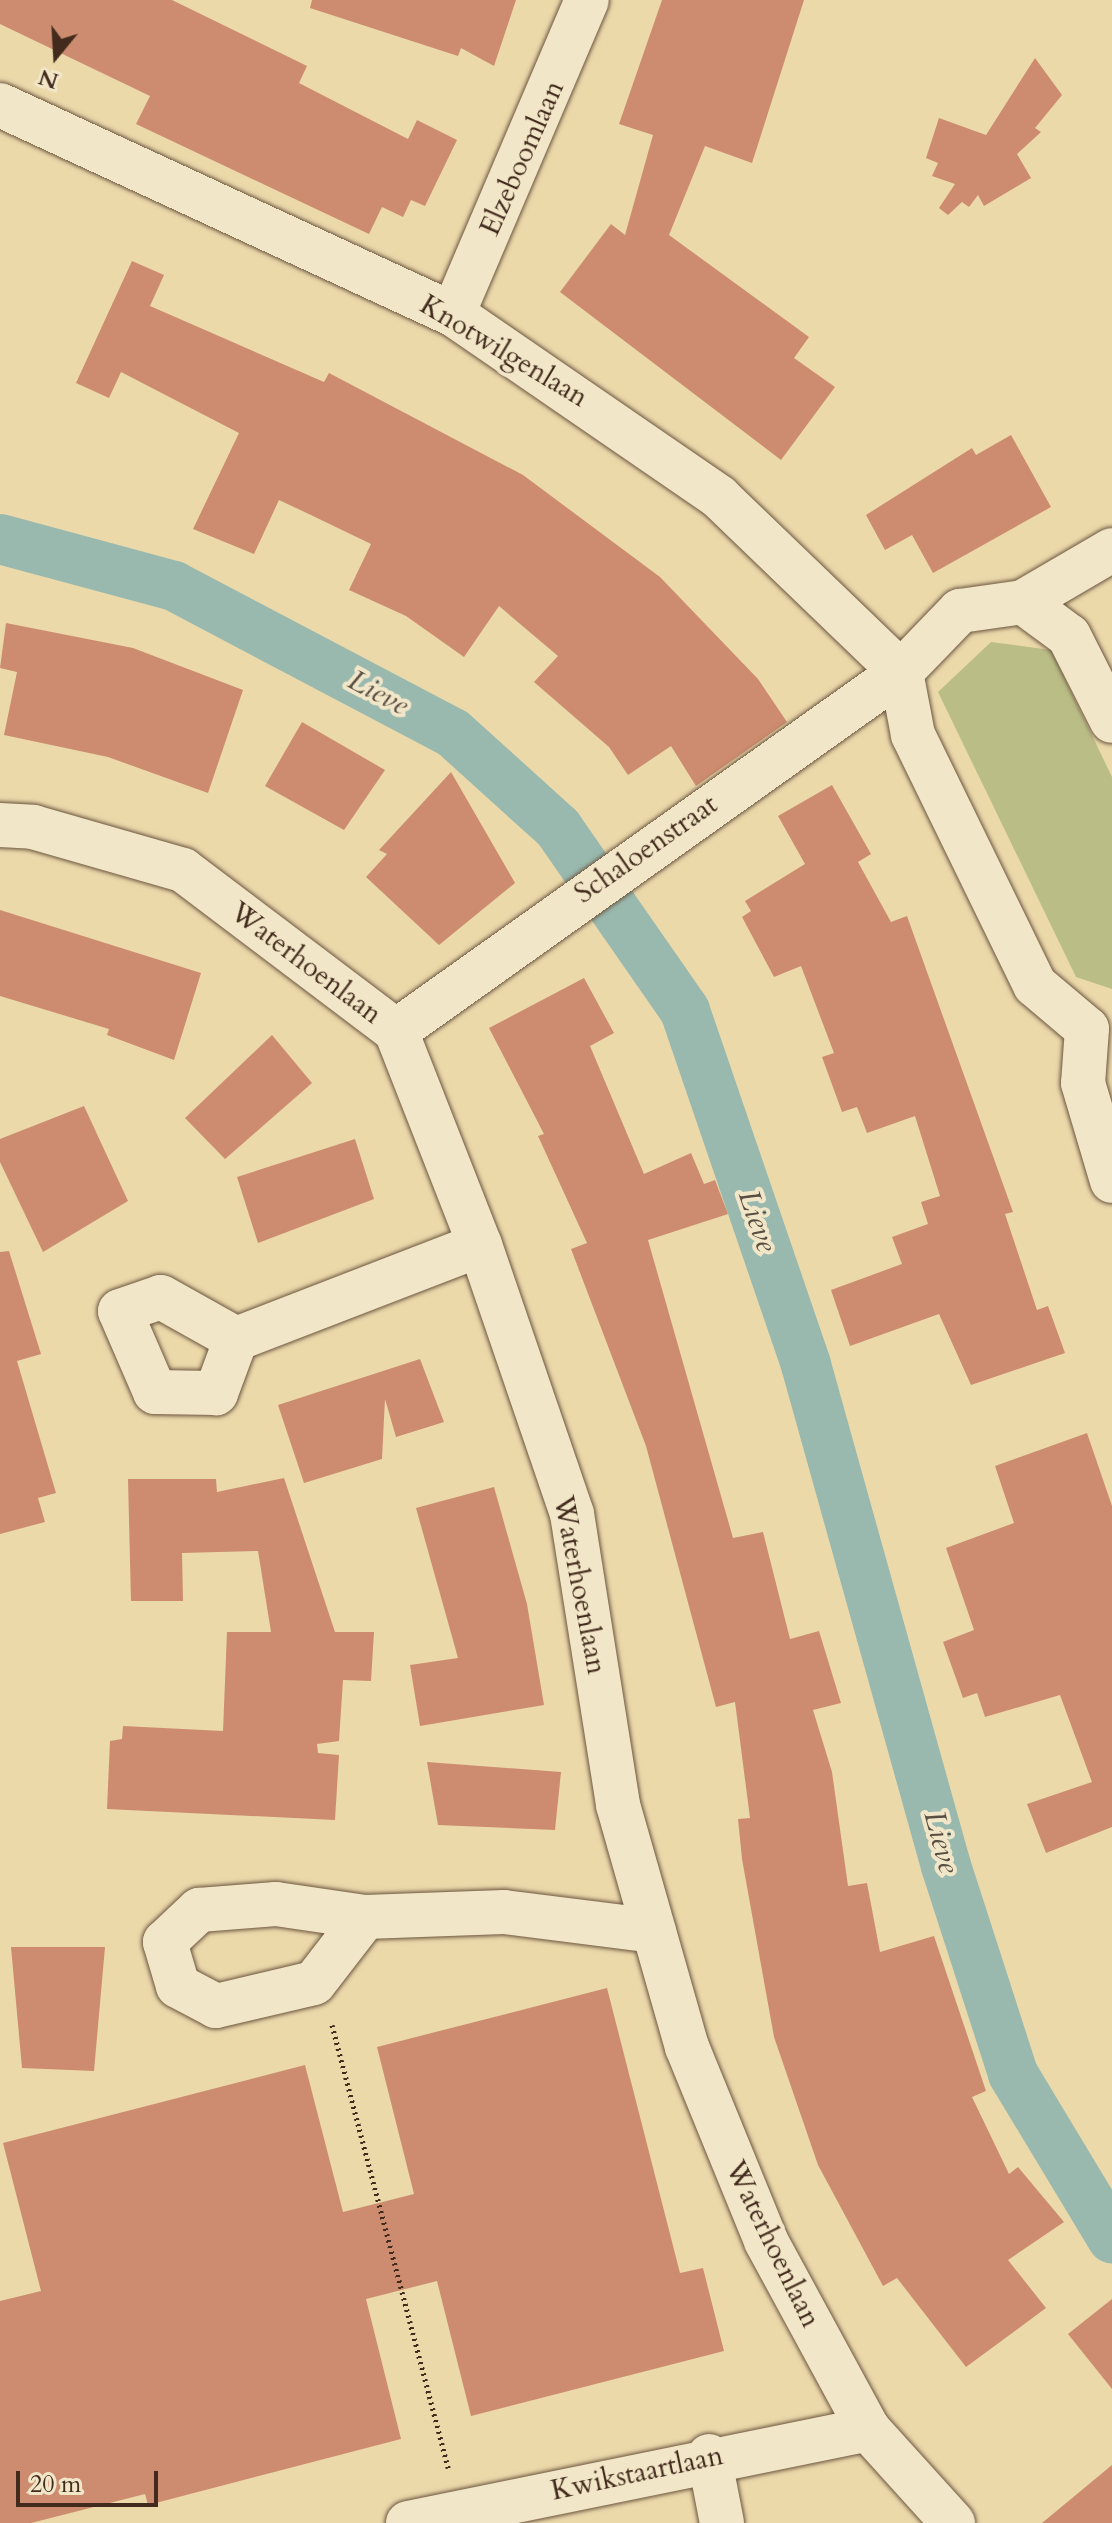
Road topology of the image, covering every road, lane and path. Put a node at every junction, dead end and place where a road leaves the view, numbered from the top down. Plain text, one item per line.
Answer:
1 (587, 0) edge
2 (0, 105) edge
3 (453, 314) junction
4 (1112, 550) edge
5 (1023, 602) junction
6 (901, 672) junction
7 (1112, 721) edge
8 (0, 825) edge
9 (1100, 1025) edge
10 (396, 1031) junction
11 (1112, 1181) edge
12 (480, 1245) junction
13 (236, 1339) dead end
14 (365, 1917) junction
15 (654, 1931) junction
16 (322, 1974) junction
17 (868, 2429) junction
18 (709, 2456) junction
19 (458, 2512) junction
20 (408, 2523) edge
21 (722, 2523) edge
22 (953, 2523) edge

1 - 3 street, Elzeboomlaan
2 - 3 street, Knotwilgenlaan
3 - 6 street, Knotwilgenlaan
4 - 5 street
5 - 6 street, Schaloenstraat
5 - 7 street
6 - 9 street
6 - 10 street, Schaloenstraat
8 - 10 street, Waterhoenlaan
9 - 11 street
10 - 12 street, Waterhoenlaan
12 - 13 street
12 - 15 street, Waterhoenlaan
14 - 15 street
14 - 16 street
14 - 16 street
15 - 17 street, Waterhoenlaan
16 - 19 path
17 - 18 street, Kwikstaartlaan
17 - 22 street, Waterhoenlaan
18 - 19 street, Kwikstaartlaan
18 - 21 street
19 - 20 street, Kwikstaartlaan

